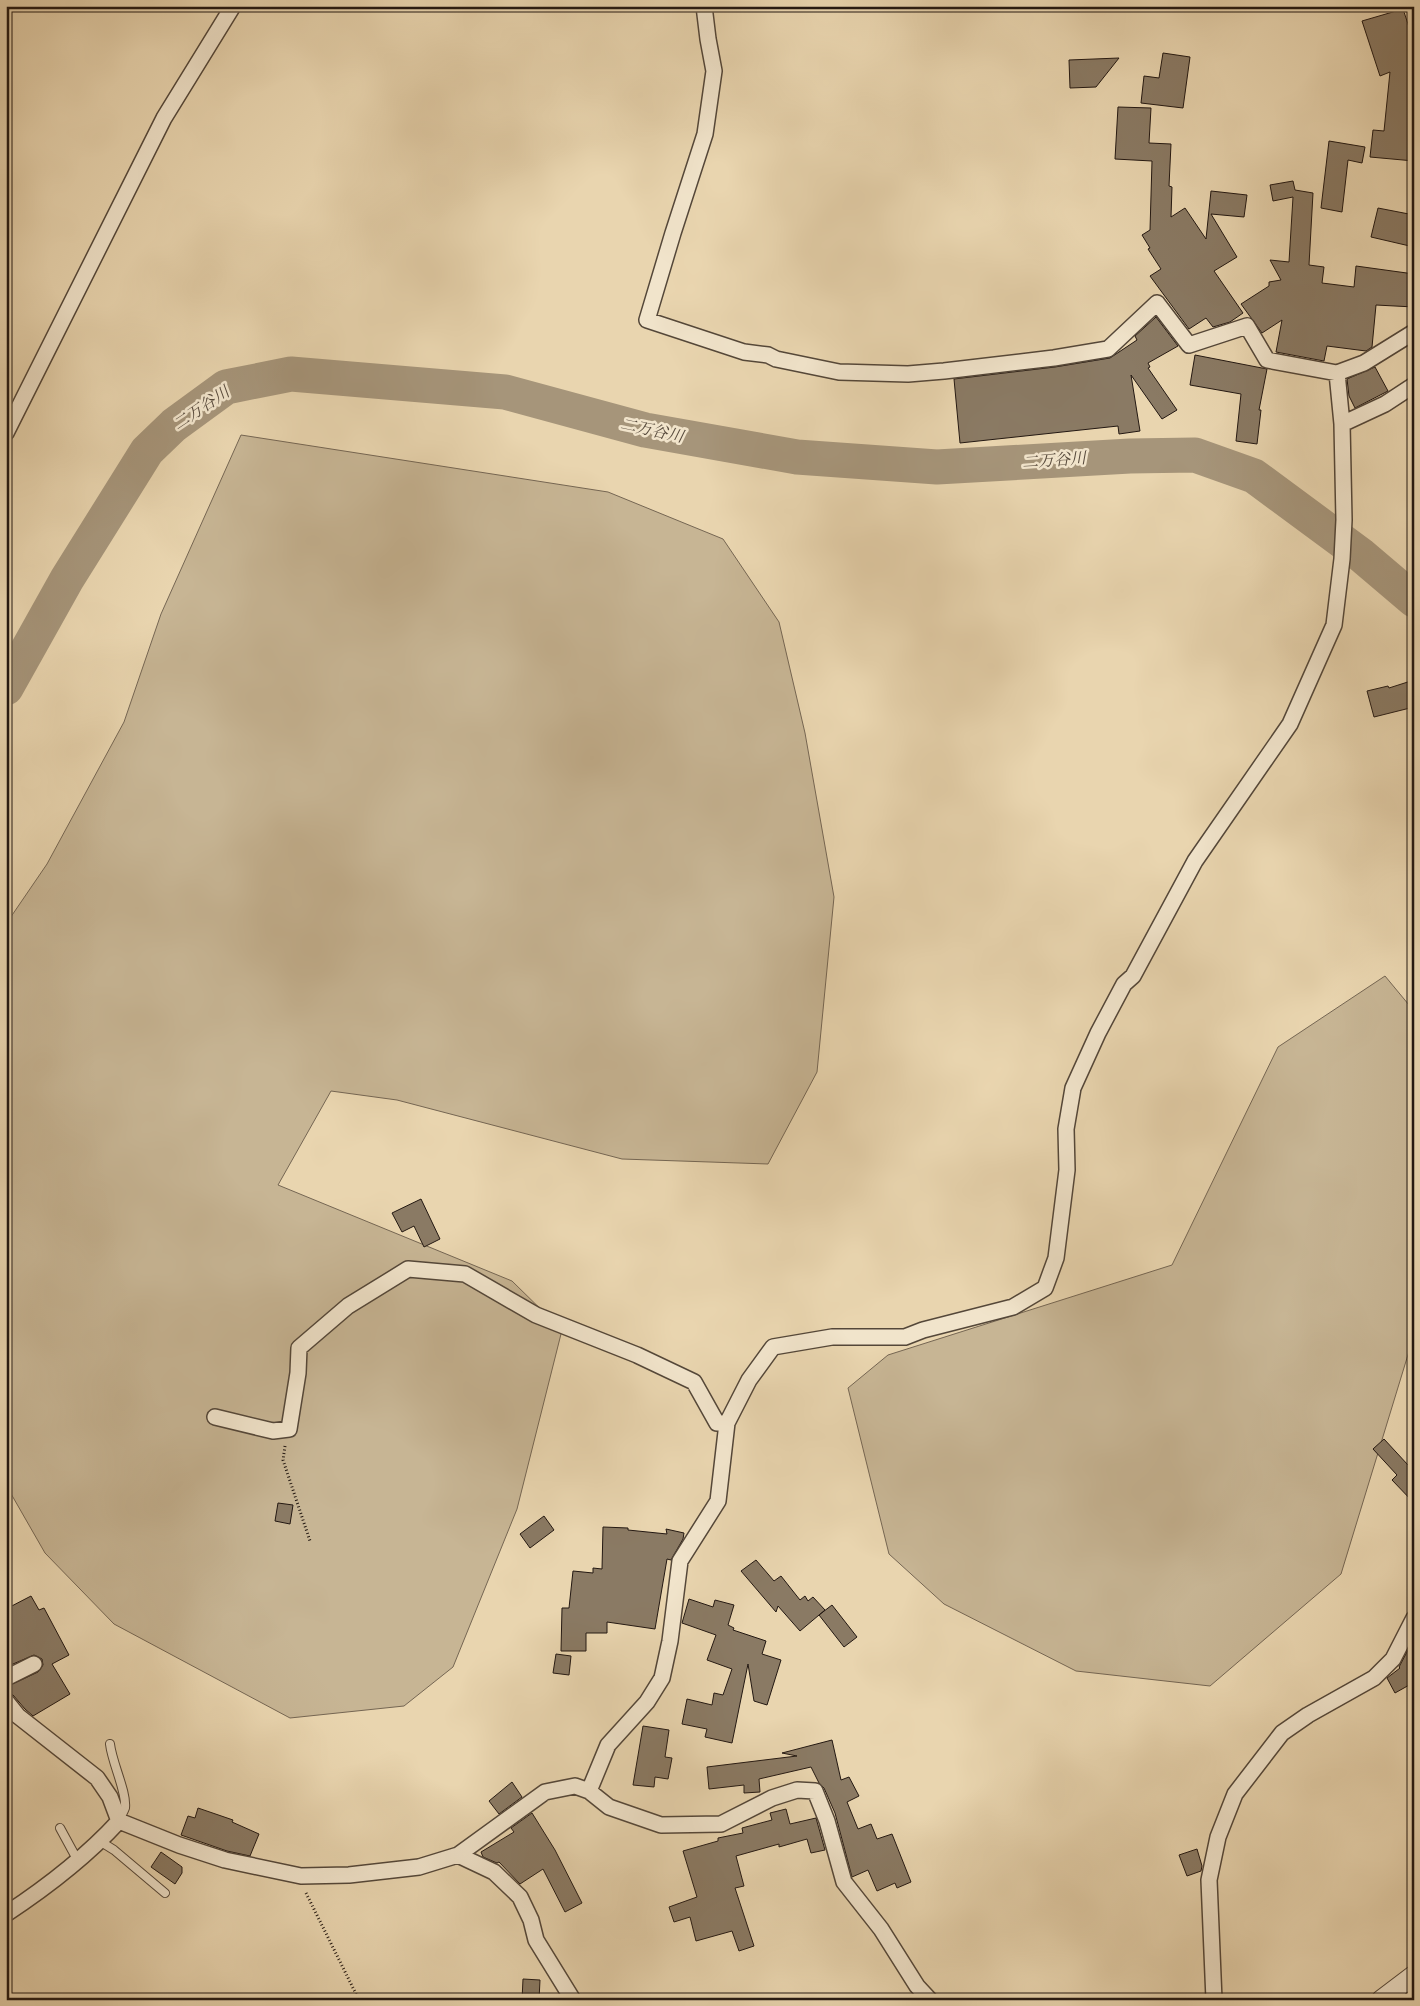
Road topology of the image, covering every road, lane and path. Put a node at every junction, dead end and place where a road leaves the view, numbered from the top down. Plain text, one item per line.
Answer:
1 (233, 6) edge
2 (704, 6) edge
3 (1414, 332) edge
4 (1337, 374) junction
5 (1414, 385) edge
6 (1342, 424) junction
7 (6, 433) edge
8 (215, 1417) dead end
9 (727, 1423) junction
10 (289, 1429) junction
11 (310, 1541) dead end
12 (1414, 1618) edge
13 (34, 1664) dead end
14 (6, 1678) edge
15 (6, 1701) edge
16 (110, 1744) dead end
17 (589, 1791) junction
18 (119, 1821) junction
19 (60, 1828) dead end
20 (98, 1840) junction
21 (458, 1855) junction
22 (78, 1861) junction
23 (301, 1876) junction
24 (165, 1893) dead end
25 (6, 1914) edge
26 (1414, 1975) edge
27 (359, 2000) edge
28 (573, 2000) edge
29 (930, 2000) edge
30 (1214, 2000) edge
31 (1381, 2000) edge

1 - 7 street
2 - 4 street
3 - 4 street
4 - 6 street
5 - 6 street
6 - 9 street
8 - 10 street
9 - 10 street
9 - 17 street
10 - 11 path
12 - 30 street
13 - 14 street
15 - 18 street
16 - 18 lane
17 - 21 street
17 - 29 street
18 - 20 street
18 - 23 street
19 - 22 lane
20 - 22 street
20 - 24 lane
21 - 23 street
21 - 28 street
22 - 25 street
23 - 27 path
26 - 31 street

